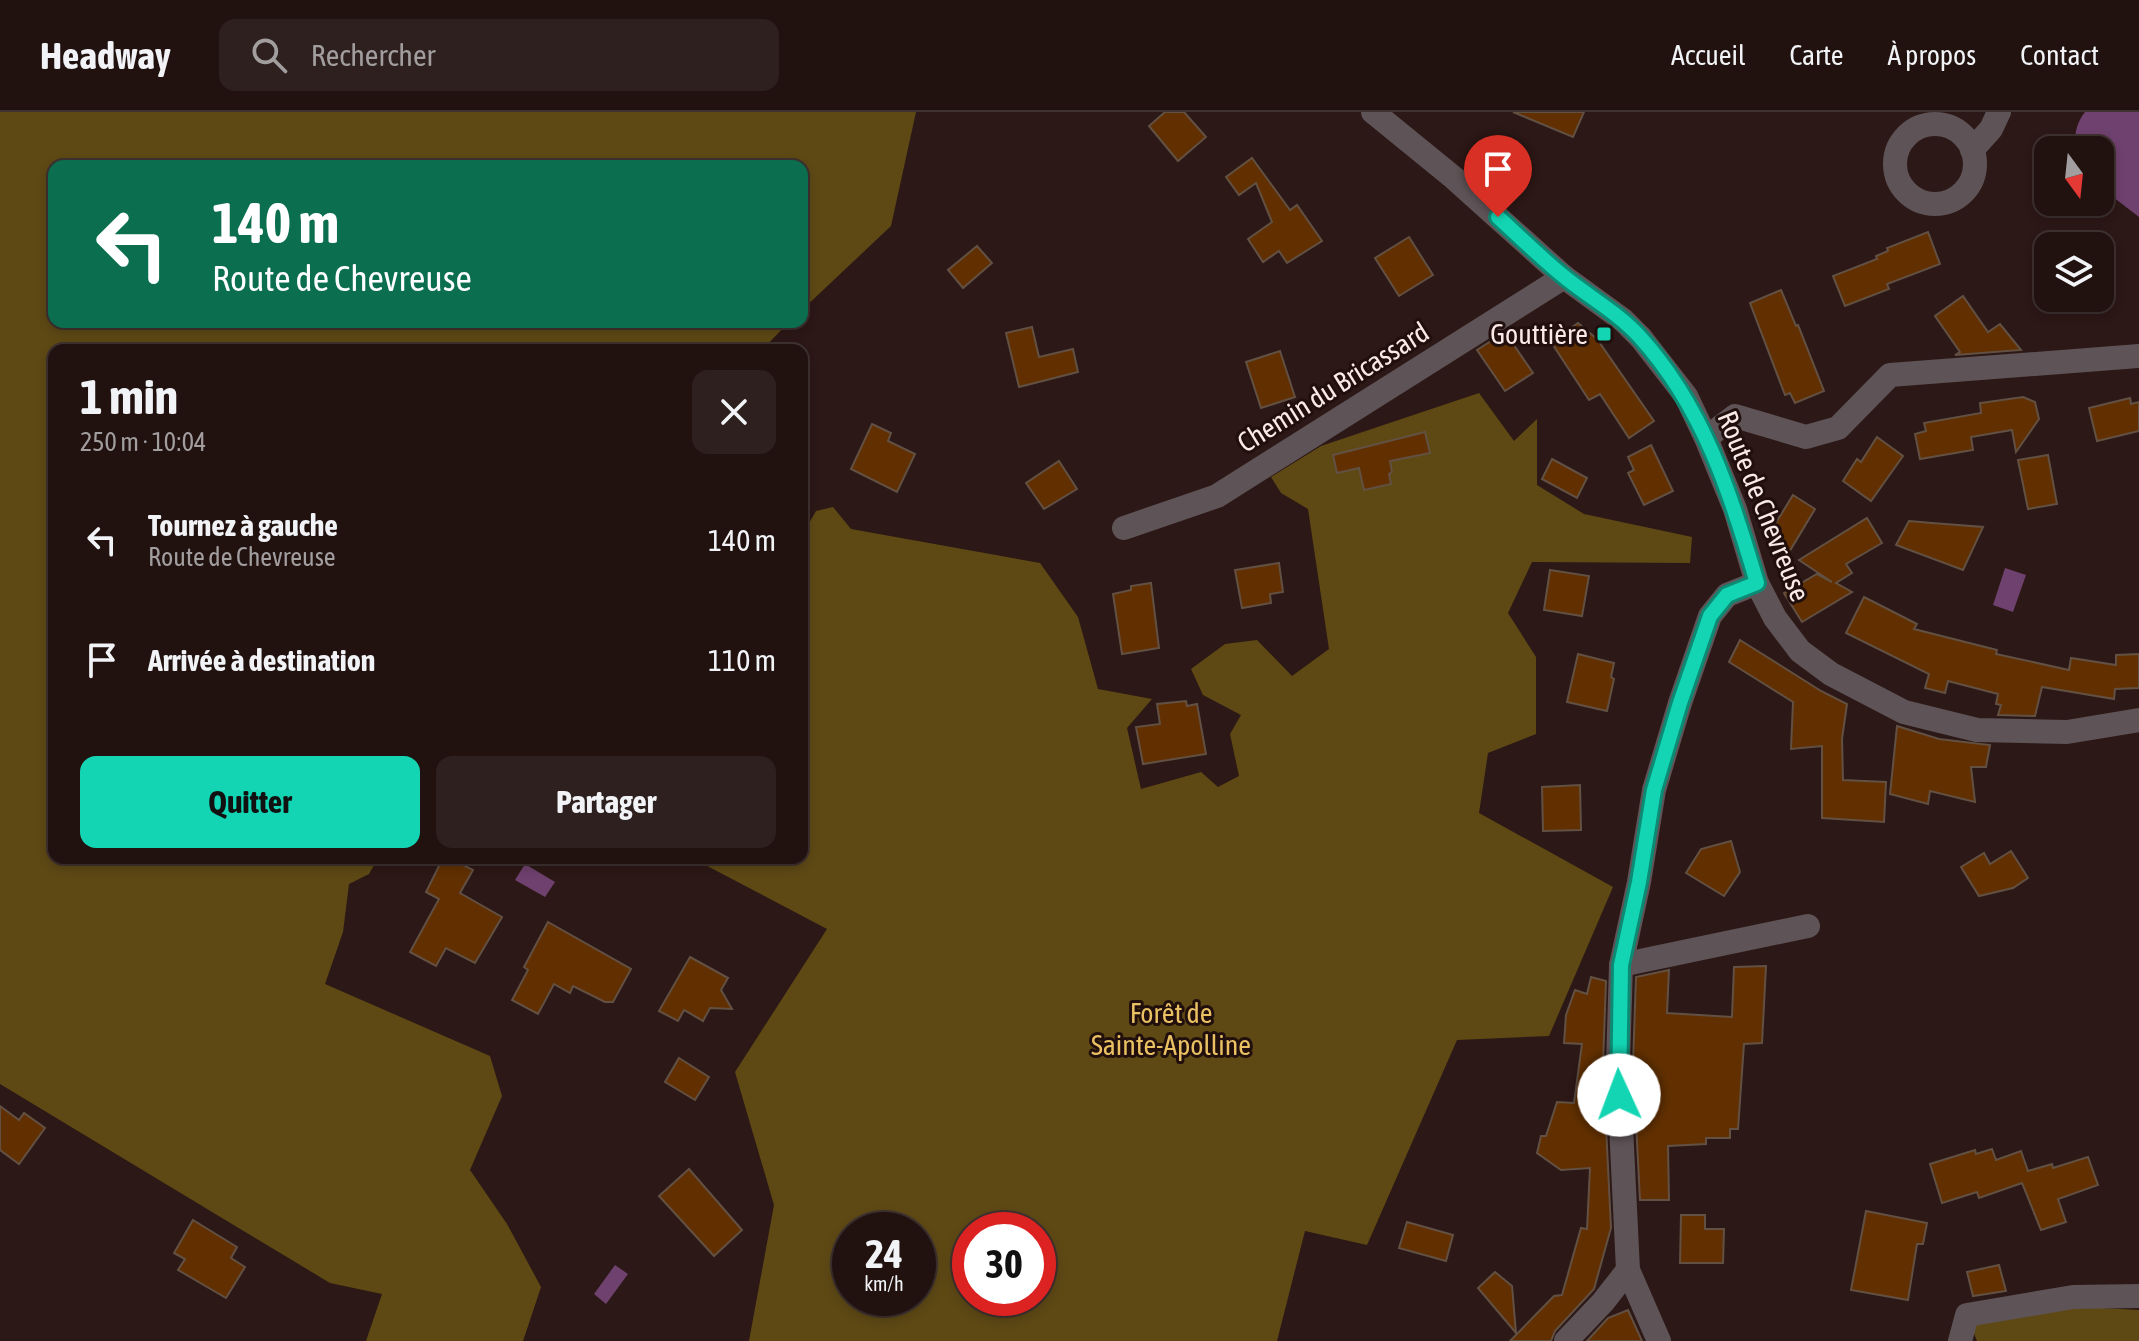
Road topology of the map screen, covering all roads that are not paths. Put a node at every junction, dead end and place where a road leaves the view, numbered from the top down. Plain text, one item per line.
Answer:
1 (1373, 112) edge
2 (1999, 112) edge
3 (1972, 150) dead end
4 (1564, 277) junction
5 (2139, 356) edge
6 (1706, 438) junction
7 (1124, 528) dead end
8 (1757, 583) junction
9 (2139, 720) edge
10 (1808, 926) dead end
11 (1621, 965) junction
12 (1628, 1270) junction
13 (2139, 1296) edge
14 (1566, 1341) edge
15 (1659, 1341) edge
16 (1960, 1341) edge

1 - 4 street, Route de Chevreuse
2 - 3 street
4 - 6 street, Route de Chevreuse
4 - 7 street, Chemin du Bricassard
5 - 6 street
6 - 8 street, Route de Chevreuse
8 - 9 street, Route de Chevreuse
8 - 11 street
10 - 11 street
11 - 12 street
12 - 14 street
12 - 15 street
13 - 16 street

